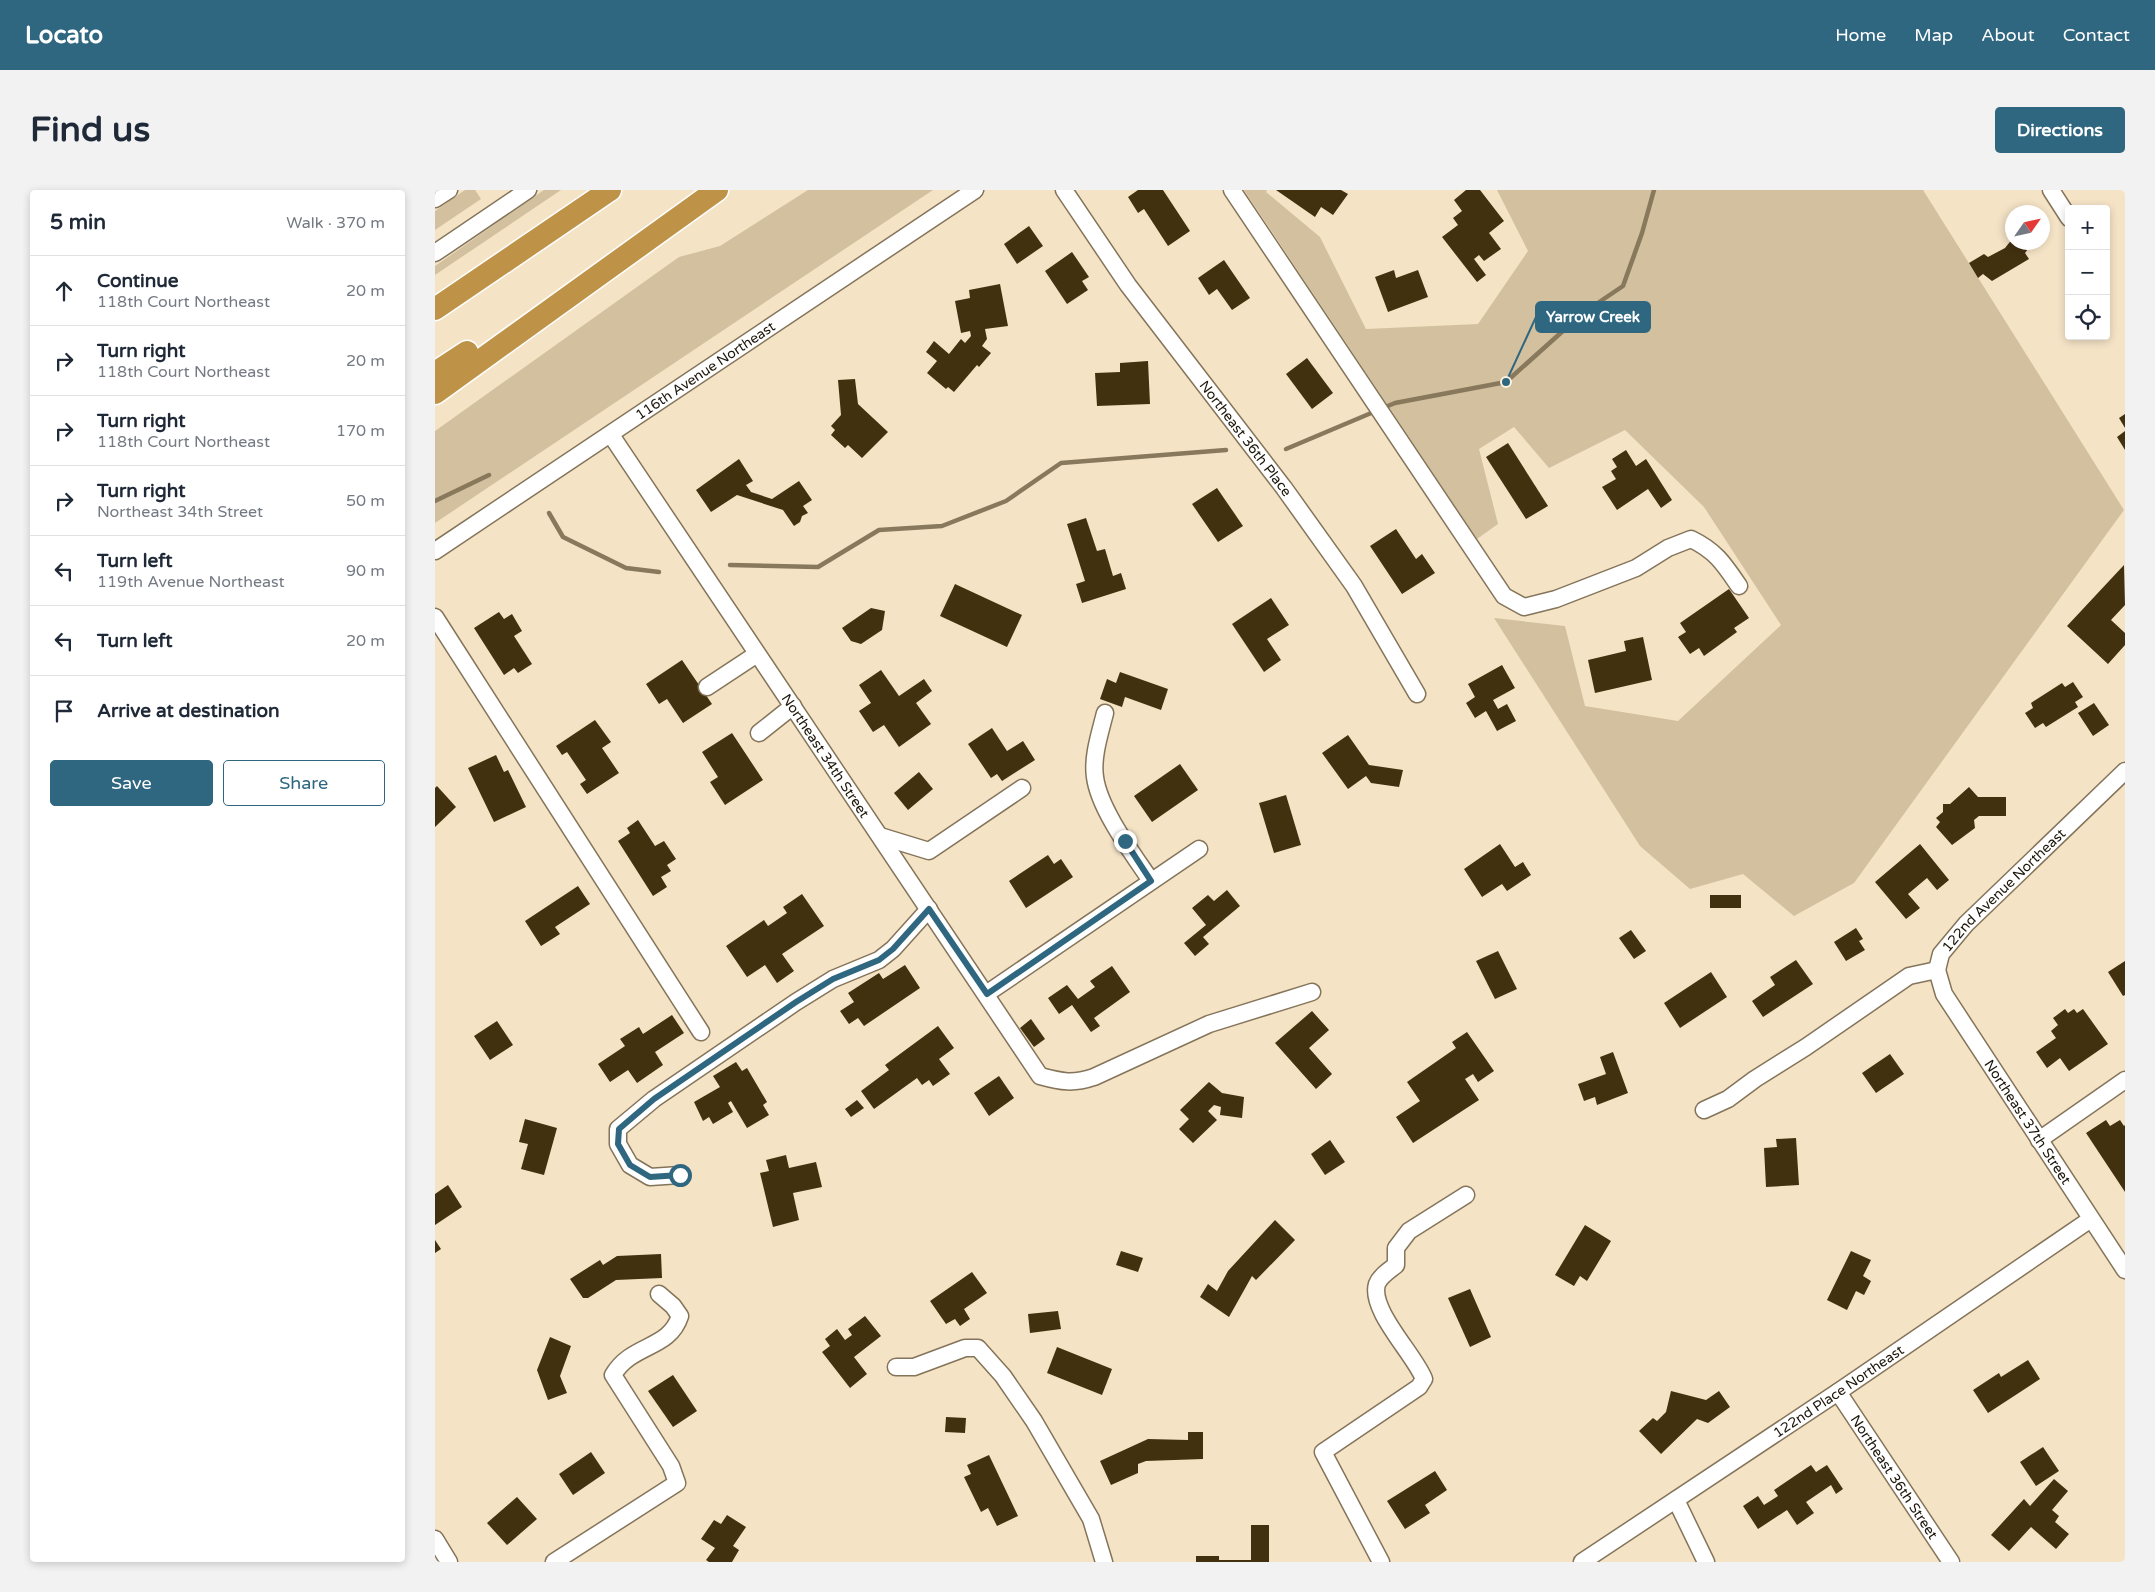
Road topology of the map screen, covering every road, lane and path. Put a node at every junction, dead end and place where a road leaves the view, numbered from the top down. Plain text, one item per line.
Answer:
1 (449, 190) edge
2 (610, 190) edge
3 (717, 190) edge
4 (975, 190) edge
5 (1063, 190) edge
6 (1232, 190) edge
7 (2051, 190) edge
8 (517, 193) edge
9 (435, 199) edge
10 (2065, 212) edge
11 (637, 246) junction
12 (435, 253) edge
13 (435, 309) edge
14 (435, 373) edge
15 (435, 393) edge
16 (611, 435) junction
17 (435, 551) edge
18 (1739, 586) dead end
19 (435, 617) edge
20 (757, 654) junction
21 (707, 687) dead end
22 (1417, 694) dead end
23 (793, 706) junction
24 (1105, 713) dead end
25 (759, 733) dead end
26 (2125, 771) edge
27 (1022, 788) dead end
28 (880, 836) junction
29 (1199, 849) dead end
30 (1151, 881) junction
31 (929, 909) junction
32 (1937, 970) junction
33 (1312, 992) dead end
34 (987, 994) junction
35 (701, 1032) dead end
36 (2125, 1080) edge
37 (1705, 1110) dead end
38 (2039, 1140) junction
39 (680, 1175) dead end
40 (1465, 1195) dead end
41 (2091, 1219) junction
42 (2125, 1270) edge
43 (659, 1294) dead end
44 (896, 1367) dead end
45 (1838, 1392) junction
46 (1676, 1500) junction
47 (435, 1539) edge
48 (449, 1562) edge
49 (554, 1562) edge
50 (1104, 1562) edge
51 (1381, 1562) edge
52 (1583, 1562) edge
53 (1706, 1562) edge
54 (1951, 1562) edge

1 - 9 street
2 - 13 highway
3 - 11 highway
4 - 16 street, 116th Avenue Northeast
5 - 22 street, Northeast 36th Place
6 - 18 street
7 - 10 street
8 - 12 street
11 - 14 highway
11 - 15 highway
16 - 17 street, 116th Avenue Northeast
16 - 20 street, Northeast 34th Street
19 - 35 street
20 - 21 street
20 - 23 street, Northeast 34th Street
23 - 25 street
23 - 28 street, Northeast 34th Street
24 - 30 street
26 - 32 street, 122nd Avenue Northeast
27 - 28 street
28 - 31 street, Northeast 34th Street
29 - 30 street
30 - 34 street
31 - 34 street, Northeast 34th Street
31 - 39 street
32 - 37 street
32 - 38 street, Northeast 37th Street
33 - 34 street, Northeast 34th Street
36 - 38 street
38 - 41 street, Northeast 37th Street
40 - 51 street
41 - 42 street, Northeast 37th Street
41 - 45 street, 122nd Place Northeast
43 - 49 street
44 - 50 street
45 - 46 street, 122nd Place Northeast
45 - 54 street, Northeast 36th Street
46 - 52 street, 122nd Place Northeast
46 - 53 street
47 - 48 street

